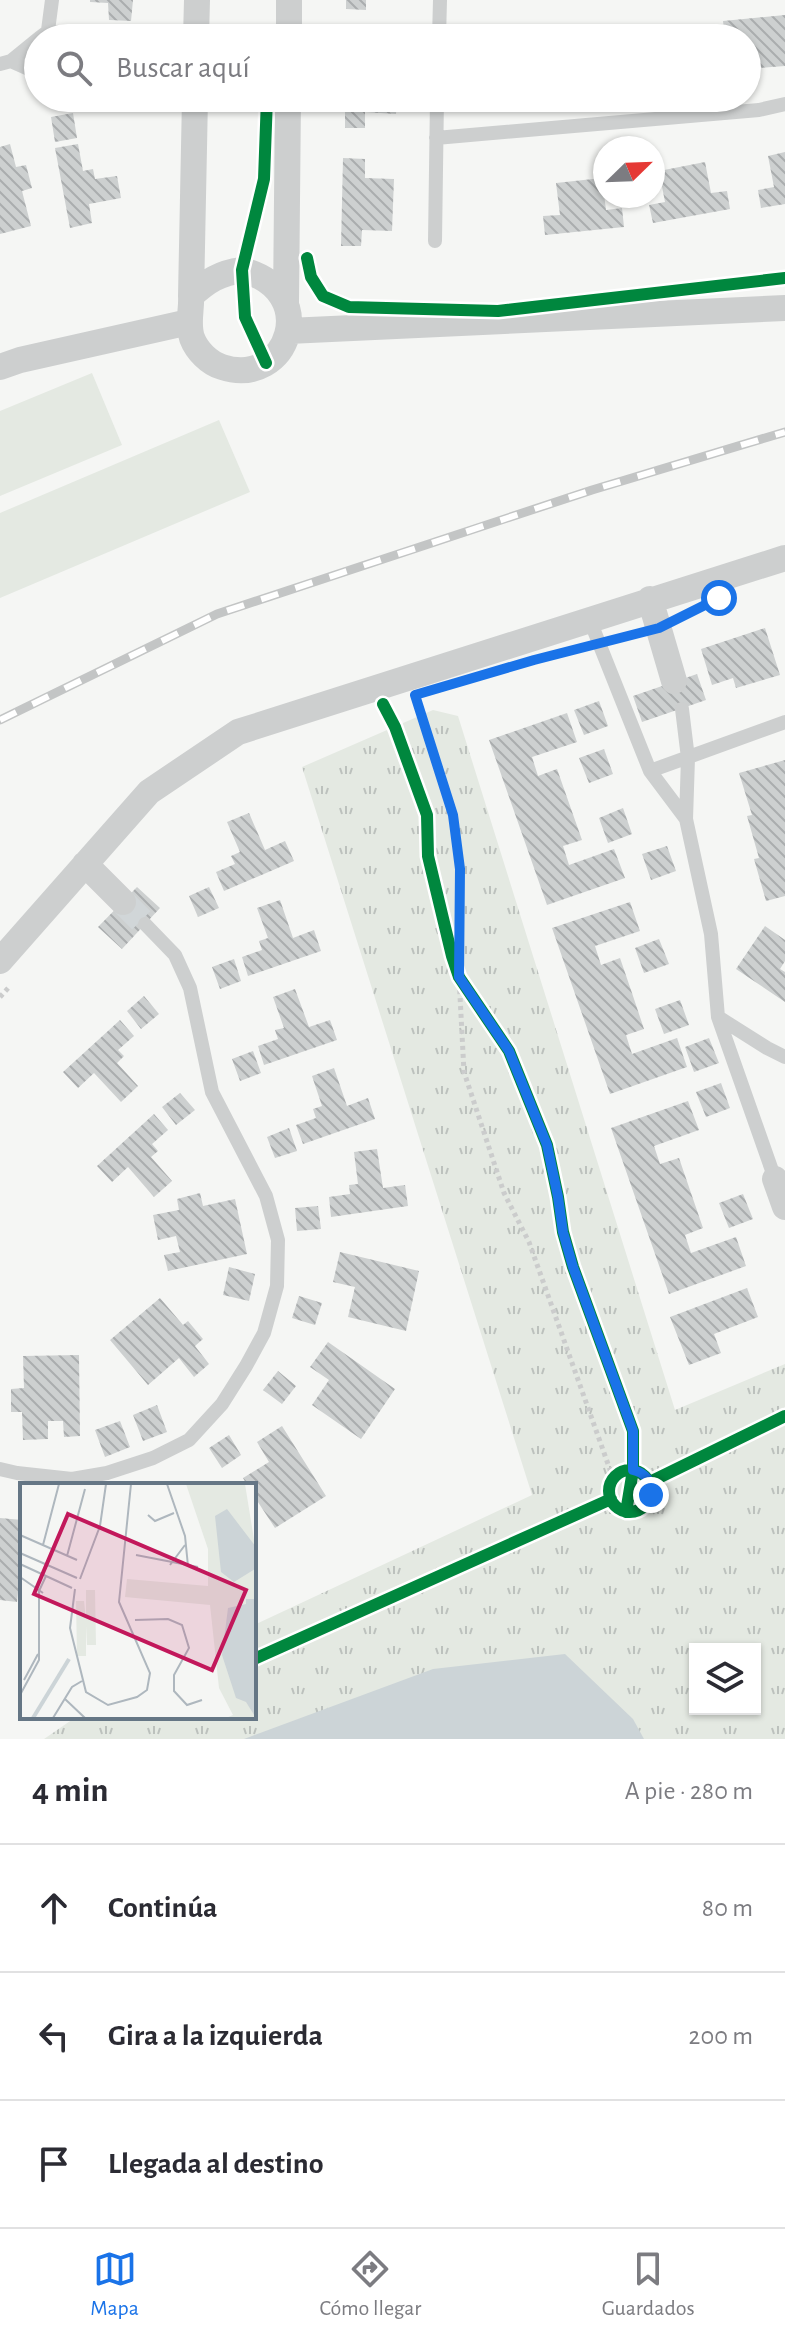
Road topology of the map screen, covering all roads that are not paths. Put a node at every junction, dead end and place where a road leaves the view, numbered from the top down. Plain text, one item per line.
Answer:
1 (52, 0) edge
2 (197, 0) edge
3 (289, 0) edge
4 (440, 0) edge
5 (46, 24) edge
6 (196, 24) edge
7 (289, 24) edge
8 (439, 24) edge
9 (24, 50) edge
10 (6, 63) edge
11 (785, 104) edge
12 (761, 110) edge
13 (195, 112) edge
14 (288, 112) edge
15 (437, 112) edge
16 (736, 112) edge
17 (436, 138) junction
18 (435, 241) dead end
19 (286, 302) junction
20 (785, 308) edge
21 (190, 309) junction
22 (288, 331) junction
23 (0, 367) edge
24 (785, 558) edge
25 (650, 599) junction
26 (589, 618) junction
27 (674, 681) dead end
28 (682, 709) dead end
29 (785, 722) edge
30 (688, 758) junction
31 (650, 771) junction
32 (686, 819) junction
33 (85, 864) junction
34 (123, 902) tunnel mouth
35 (145, 924) tunnel mouth
36 (5, 973) edge
37 (718, 1017) junction
38 (785, 1057) edge
39 (780, 1176) edge
40 (785, 1207) edge
41 (0, 1469) edge

1 - 5 lane
2 - 6 street
3 - 7 street
4 - 8 lane
9 - 10 lane
11 - 12 lane
13 - 21 street
14 - 19 street
15 - 17 lane
16 - 17 lane
17 - 18 lane
19 - 21 street
19 - 22 street
20 - 22 street
21 - 22 street
21 - 23 street
24 - 25 street
25 - 26 street
25 - 27 street
26 - 31 lane
26 - 33 street
28 - 30 lane
29 - 30 lane
30 - 31 lane
30 - 32 lane
31 - 32 lane
32 - 37 lane
33 - 34 street
33 - 36 street
35 - 41 lane
37 - 38 lane
37 - 39 lane
39 - 40 street

